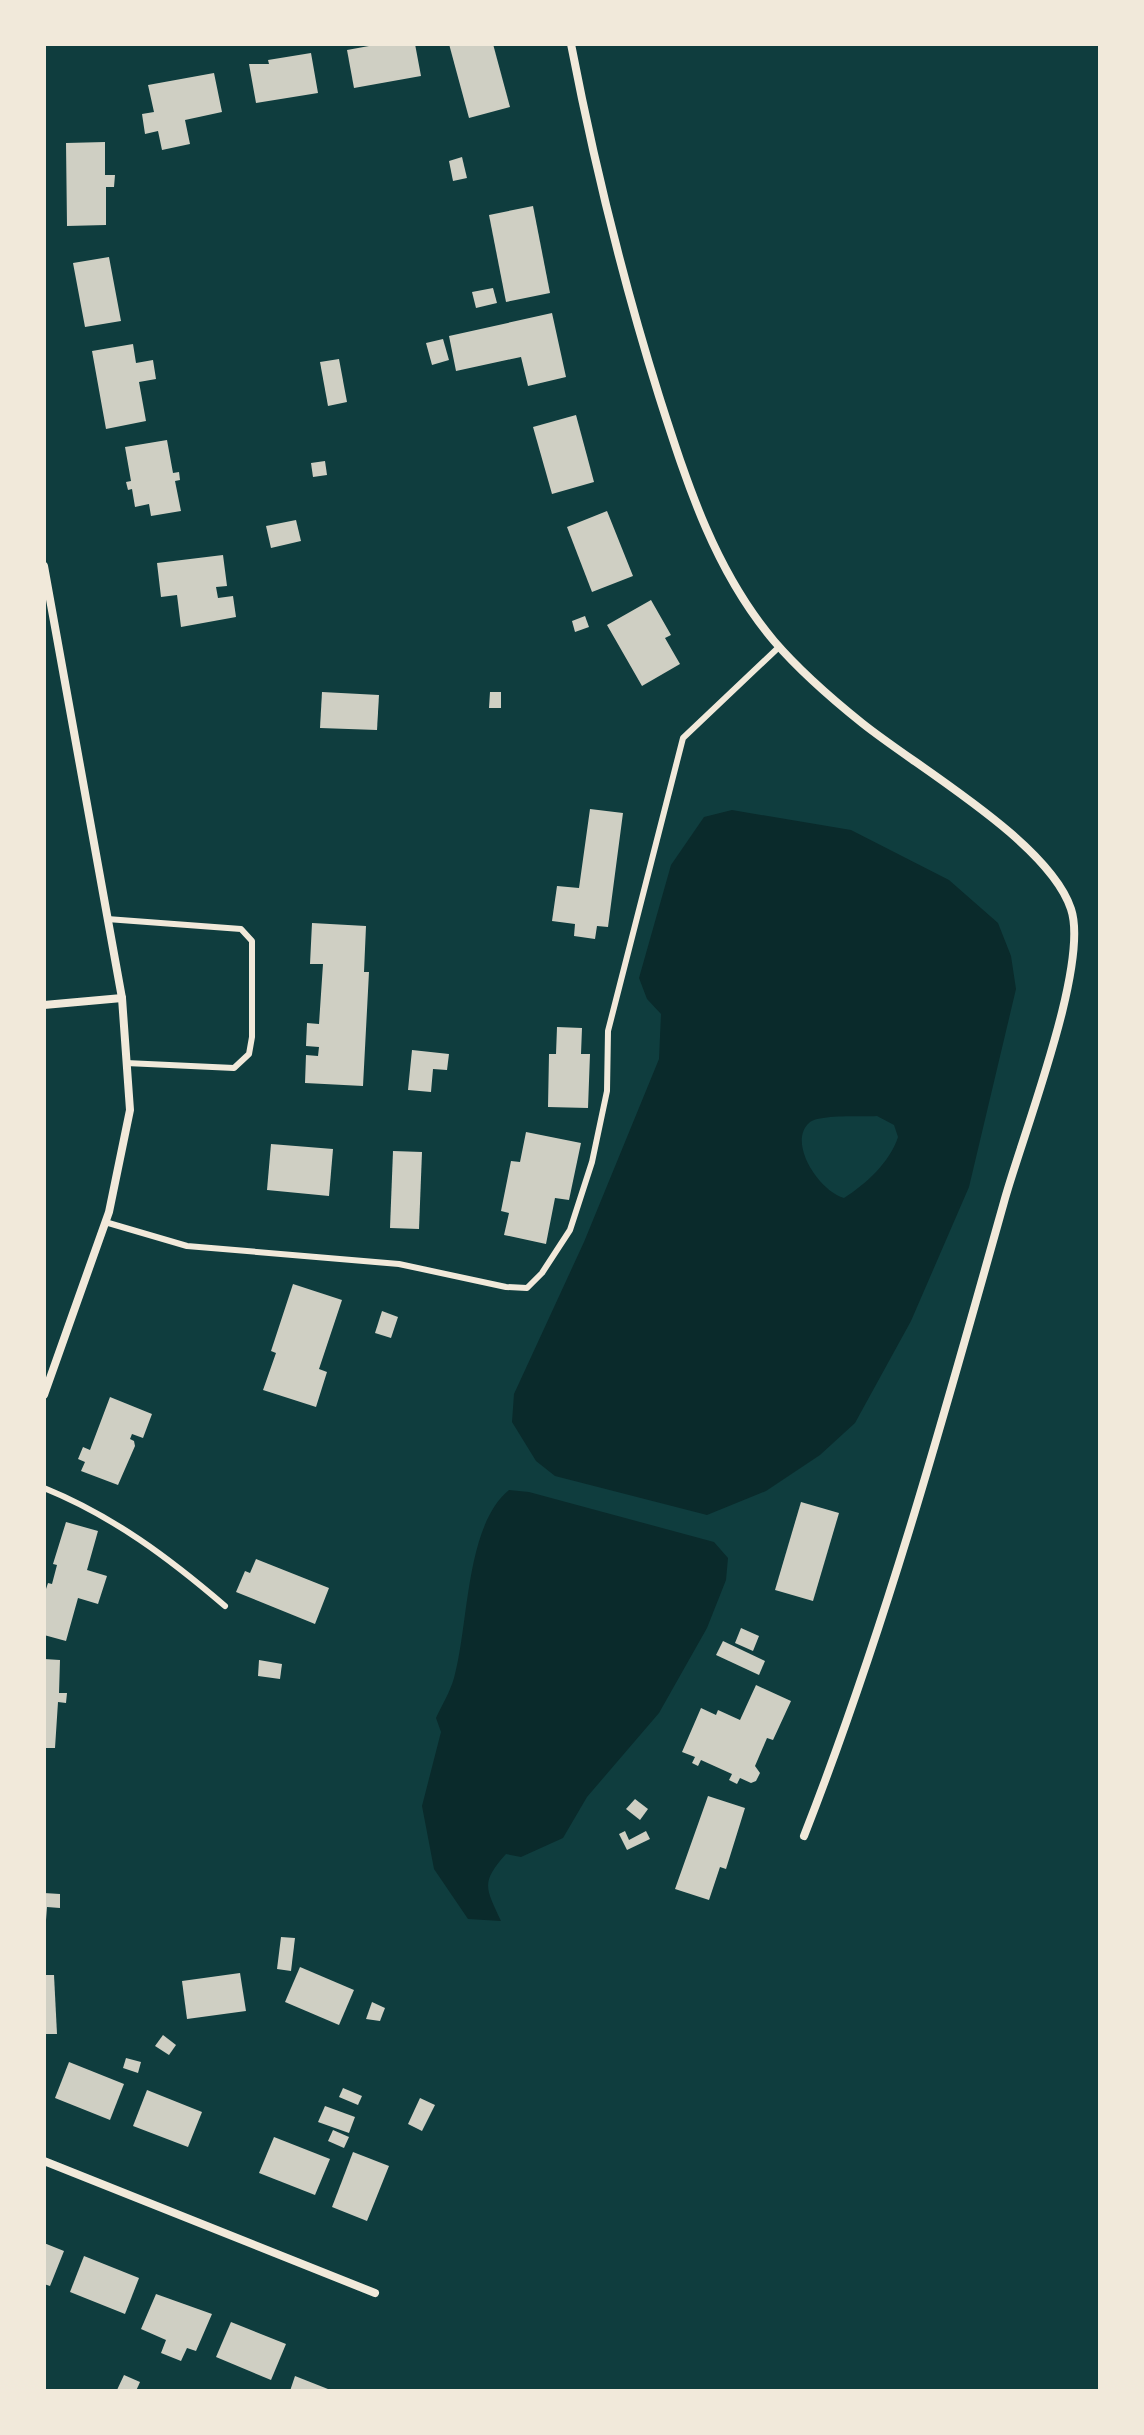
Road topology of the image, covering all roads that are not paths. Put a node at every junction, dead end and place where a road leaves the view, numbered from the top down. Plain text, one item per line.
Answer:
1 (571, 44) edge
2 (44, 566) edge
3 (779, 647) junction
4 (107, 919) junction
5 (122, 998) junction
6 (44, 1005) edge
7 (126, 1063) junction
8 (105, 1222) junction
9 (44, 1395) edge
10 (44, 1488) edge
11 (225, 1606) dead end
12 (804, 1836) dead end
13 (44, 2161) edge
14 (375, 2293) dead end

1 - 3 street
2 - 4 street
3 - 8 lane
3 - 12 street
4 - 5 street
4 - 7 lane
5 - 6 street
5 - 7 street
7 - 8 street
8 - 9 street
10 - 11 lane
13 - 14 street

